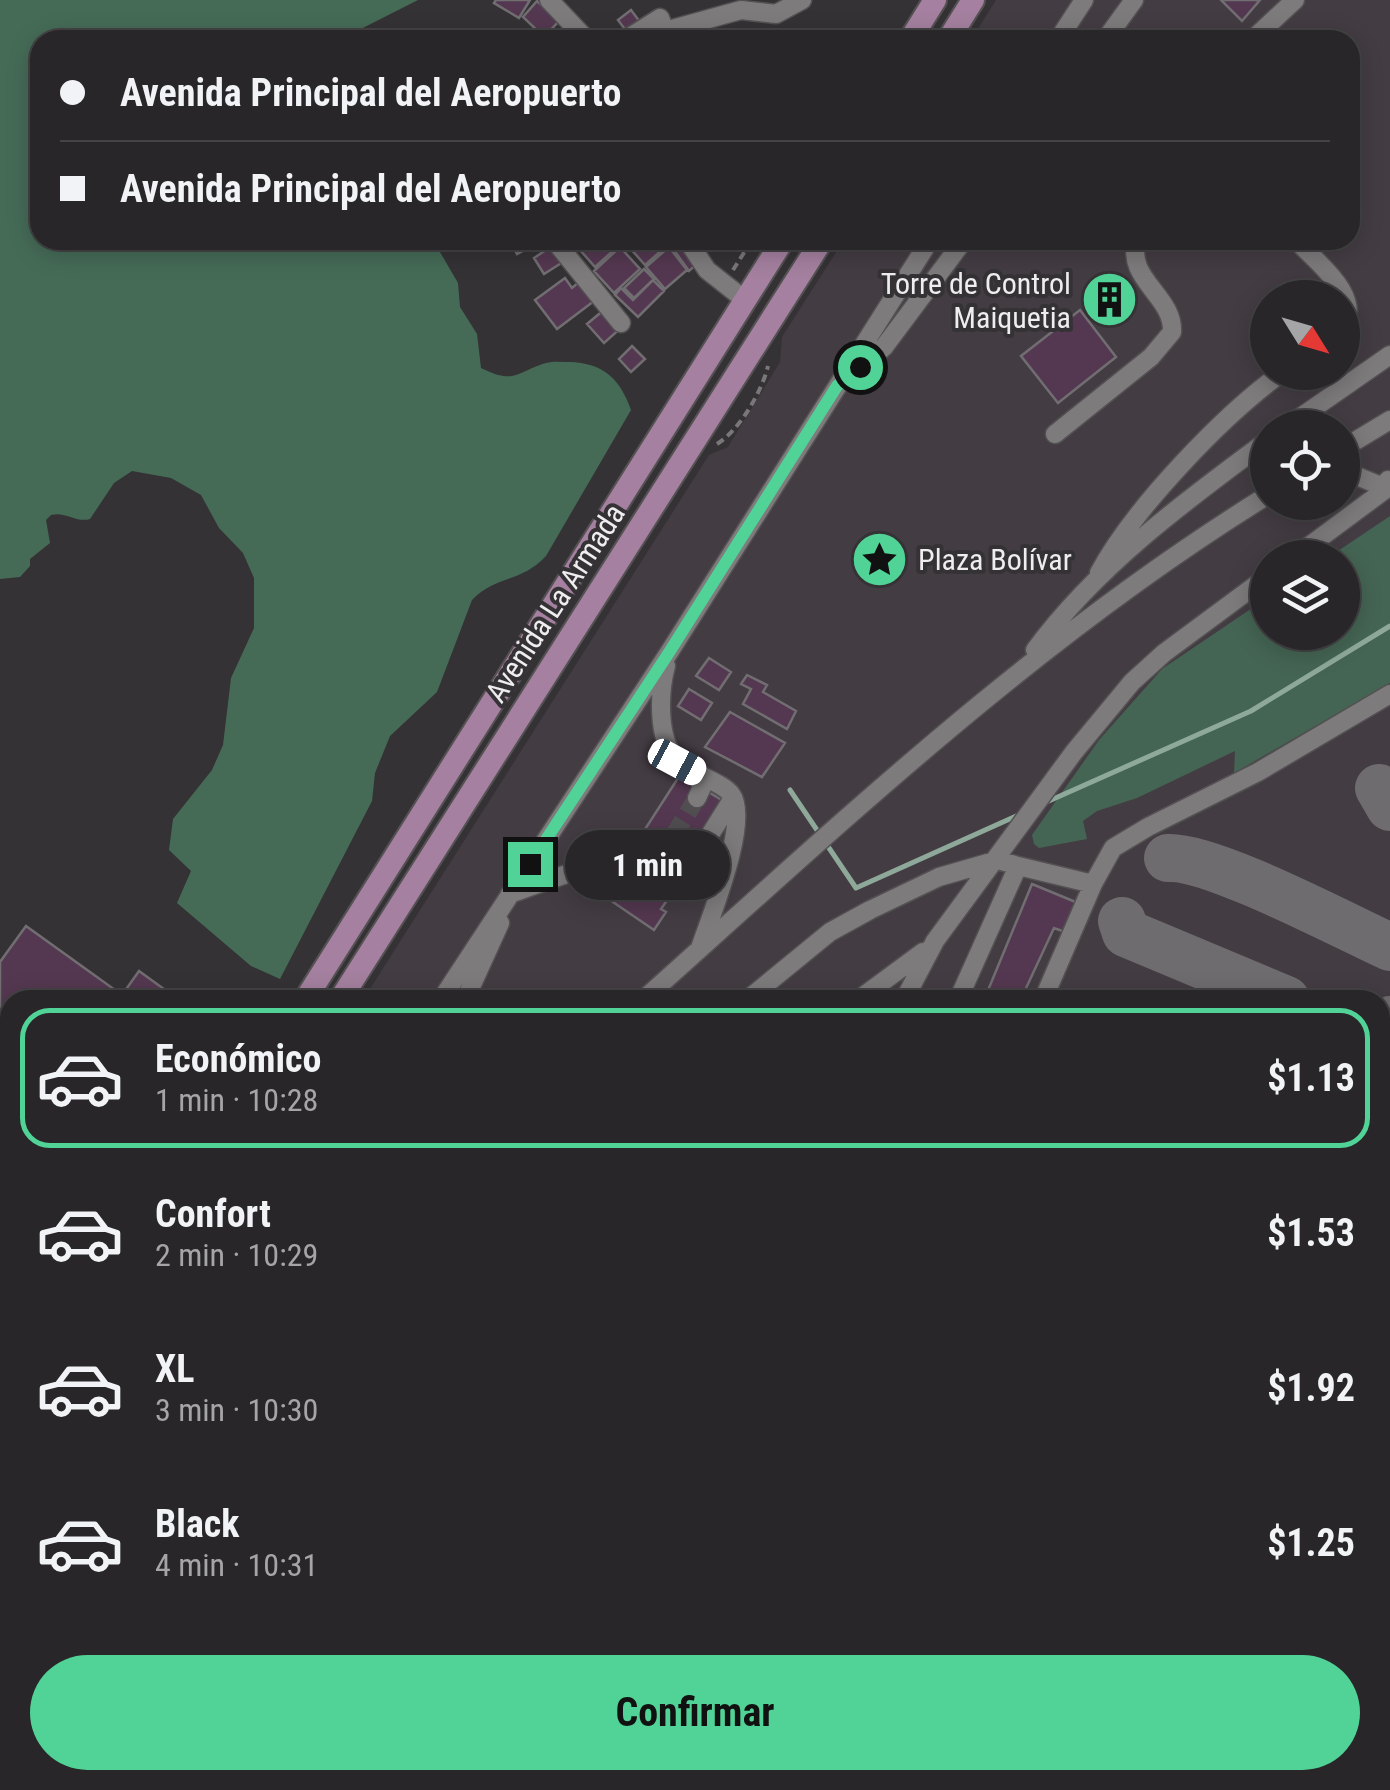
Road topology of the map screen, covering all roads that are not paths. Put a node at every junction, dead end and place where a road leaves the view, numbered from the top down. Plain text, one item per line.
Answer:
1 (550, 0) edge
2 (802, 0) edge
3 (935, 0) edge
4 (974, 0) edge
5 (1084, 0) edge
6 (1134, 0) edge
7 (1295, 0) edge
8 (578, 30) edge
9 (641, 30) edge
10 (665, 30) edge
11 (669, 30) edge
12 (916, 30) edge
13 (954, 30) edge
14 (1064, 30) edge
15 (1113, 30) edge
16 (1263, 30) edge
17 (562, 250) edge
18 (694, 250) edge
19 (776, 250) edge
20 (816, 250) edge
21 (924, 250) edge
22 (957, 250) edge
23 (969, 250) edge
24 (1136, 250) edge
25 (1305, 250) edge
26 (1332, 280) edge
27 (930, 288) junction
28 (745, 300) junction
29 (621, 323) dead end
30 (1390, 355) edge
31 (837, 386) junction
32 (1262, 390) edge
33 (1311, 410) edge
34 (1390, 420) edge
35 (1055, 434) dead end
36 (1360, 438) edge
37 (1250, 454) edge
38 (1360, 475) edge
39 (1389, 483) edge
40 (1250, 507) edge
41 (1316, 540) edge
42 (1094, 582) junction
43 (1250, 589) edge
44 (670, 651) junction
45 (1020, 671) junction
46 (1390, 694) edge
47 (697, 773) junction
48 (697, 798) tunnel mouth
49 (733, 798) junction
50 (998, 860) junction
51 (1018, 866) junction
52 (1093, 884) junction
53 (510, 894) junction
54 (935, 942) junction
55 (700, 948) junction
56 (310, 990) edge
57 (346, 990) edge
58 (448, 990) edge
59 (470, 990) edge
60 (654, 990) edge
61 (759, 990) edge
62 (872, 990) edge
63 (909, 990) edge
64 (962, 990) edge
65 (1047, 990) edge

1 - 8 street
2 - 11 street
3 - 12 main road
4 - 13 main road
5 - 14 street
6 - 15 street
7 - 16 street
9 - 10 street
17 - 29 street
18 - 28 street
19 - 28 main road, Avenida La Armada
20 - 57 main road, Avenida La Armada
21 - 31 street
22 - 27 street
23 - 27 street
24 - 35 street
25 - 26 street
27 - 31 street
28 - 56 main road, Avenida La Armada
30 - 33 street
31 - 44 street
32 - 42 street
34 - 36 street
37 - 42 street
38 - 39 street
39 - 41 street
40 - 45 street
42 - 45 street
43 - 50 street
44 - 47 street
44 - 53 street
45 - 55 street
46 - 52 street
47 - 48 street
47 - 49 street
49 - 53 street
49 - 55 street
50 - 51 street
50 - 54 street
50 - 61 street
51 - 52 street
51 - 64 street
52 - 65 street
53 - 58 street
53 - 59 street
54 - 62 street
54 - 63 street
55 - 60 street

